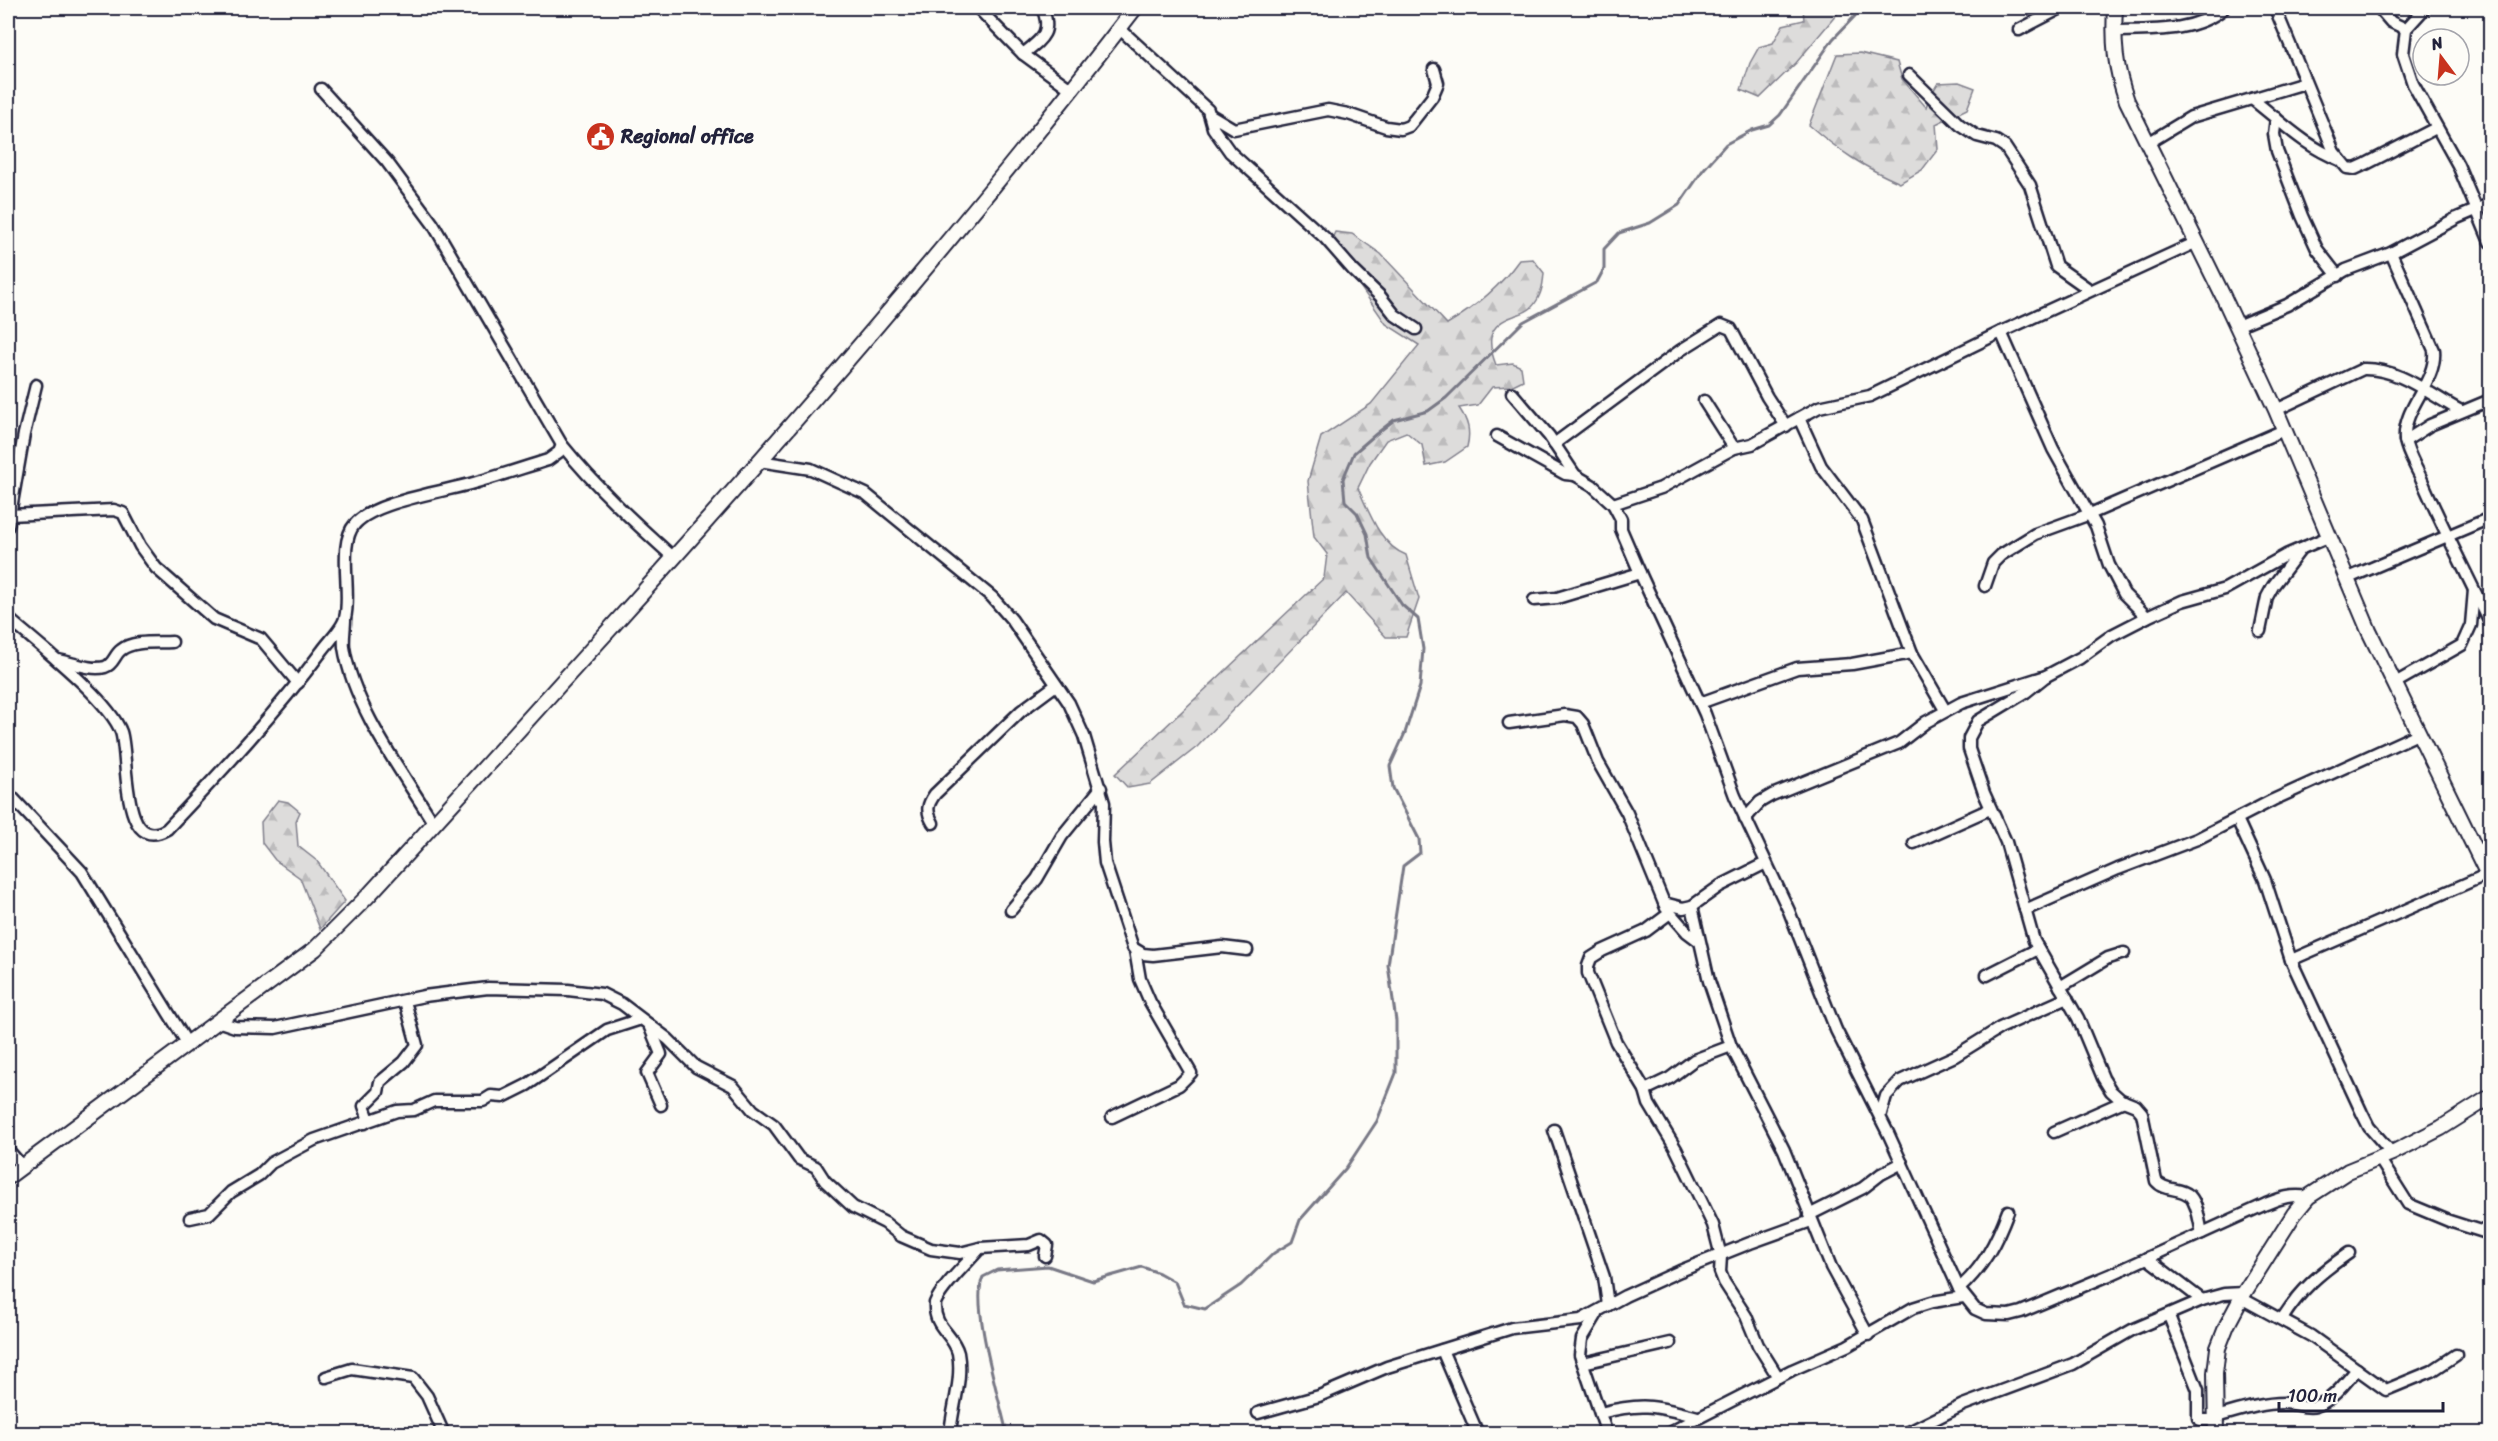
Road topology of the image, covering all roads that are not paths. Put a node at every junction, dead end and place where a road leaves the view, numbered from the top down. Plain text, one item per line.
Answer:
1 (978, 8) edge
2 (1042, 8) edge
3 (1135, 8) edge
4 (2061, 8) edge
5 (2115, 8) edge
6 (2224, 8) edge
7 (2275, 8) edge
8 (2379, 8) edge
9 (2425, 8) edge
10 (1119, 28) junction
11 (2406, 29) junction
12 (2019, 30) dead end
13 (2114, 31) junction
14 (1023, 54) junction
15 (1434, 69) dead end
16 (1909, 75) dead end
17 (2305, 83) junction
18 (321, 89) dead end
19 (1072, 90) junction
20 (2252, 99) junction
21 (1209, 114) junction
22 (2276, 118) junction
23 (2436, 128) junction
24 (2148, 143) junction
25 (2340, 160) junction
26 (2490, 204) edge
27 (2478, 210) junction
28 (2490, 242) edge
29 (2197, 243) junction
30 (2391, 253) junction
31 (2338, 276) junction
32 (2090, 290) junction
33 (2237, 326) junction
34 (1416, 329) dead end
35 (2001, 332) junction
36 (36, 385) dead end
37 (2424, 387) junction
38 (1512, 393) dead end
39 (2490, 400) edge
40 (1704, 401) dead end
41 (2276, 410) junction
42 (2461, 411) junction
43 (1799, 418) junction
44 (1786, 426) junction
45 (2284, 430) junction
46 (1497, 436) dead end
47 (2405, 441) junction
48 (1554, 444) junction
49 (562, 445) junction
50 (1734, 448) junction
51 (759, 461) junction
52 (1575, 475) junction
53 (1613, 504) junction
54 (2090, 514) junction
55 (2490, 518) edge
56 (9, 520) edge
57 (2328, 537) junction
58 (2448, 537) junction
59 (2301, 549) junction
60 (674, 558) junction
61 (1640, 573) junction
62 (2346, 579) junction
63 (1985, 586) dead end
64 (2474, 588) junction
65 (1534, 600) dead end
66 (2146, 617) junction
67 (8, 618) edge
68 (345, 619) junction
69 (2490, 622) edge
70 (2260, 631) dead end
71 (172, 642) dead end
72 (1911, 652) junction
73 (57, 660) junction
74 (2046, 676) junction
75 (298, 683) junction
76 (2394, 683) junction
77 (1056, 685) junction
78 (1700, 703) junction
79 (1946, 710) junction
80 (1509, 723) dead end
81 (2420, 733) junction
82 (1101, 788) junction
83 (8, 793) edge
84 (1990, 809) junction
85 (1745, 819) junction
86 (2238, 819) junction
87 (933, 823) dead end
88 (434, 824) junction
89 (1914, 843) dead end
90 (1766, 863) junction
91 (2489, 877) edge
92 (1692, 906) junction
93 (1667, 908) junction
94 (1011, 910) dead end
95 (2025, 910) junction
96 (1699, 941) junction
97 (2038, 949) junction
98 (1135, 950) junction
99 (1247, 950) dead end
100 (2124, 953) dead end
101 (2291, 960) junction
102 (1987, 975) dead end
103 (2060, 987) junction
104 (2067, 998) junction
105 (405, 1001) junction
106 (217, 1021) junction
107 (645, 1022) junction
108 (187, 1043) junction
109 (1731, 1046) junction
110 (1645, 1090) junction
111 (2490, 1097) edge
112 (2124, 1101) junction
113 (662, 1105) dead end
114 (1112, 1117) dead end
115 (1880, 1117) junction
116 (365, 1123) junction
117 (1554, 1130) dead end
118 (2054, 1132) dead end
119 (8, 1150) edge
120 (2386, 1156) junction
121 (1902, 1163) junction
122 (22, 1166) junction
123 (8, 1177) edge
124 (2308, 1197) junction
125 (2008, 1212) dead end
126 (190, 1218) dead end
127 (1810, 1218) junction
128 (2202, 1233) junction
129 (2490, 1234) edge
130 (980, 1248) junction
131 (2349, 1253) dead end
132 (1045, 1256) dead end
133 (1721, 1256) junction
134 (2146, 1258) junction
135 (1961, 1293) junction
136 (2242, 1295) junction
137 (2202, 1300) junction
138 (1604, 1308) junction
139 (2169, 1316) junction
140 (2282, 1319) junction
141 (1868, 1335) junction
142 (1670, 1343) dead end
143 (1442, 1350) junction
144 (2456, 1355) dead end
145 (1583, 1363) junction
146 (2357, 1369) junction
147 (326, 1377) dead end
148 (1778, 1377) junction
149 (1258, 1413) dead end
150 (1600, 1413) junction
151 (1698, 1417) junction
152 (2216, 1424) edge
153 (444, 1434) edge
154 (950, 1434) edge
155 (1478, 1434) edge
156 (1607, 1434) edge
157 (1667, 1434) edge
158 (1905, 1434) edge

1 - 14 street
2 - 14 street
3 - 10 street
4 - 12 street
5 - 13 street
6 - 13 street
7 - 17 street
8 - 11 street
9 - 11 street
10 - 19 street
10 - 21 street
11 - 23 street
13 - 24 street
14 - 19 street
15 - 21 street
16 - 32 street
17 - 20 street
17 - 25 street
18 - 49 street
19 - 51 street
20 - 22 street
20 - 24 street
21 - 34 street
22 - 25 street
22 - 31 street
23 - 25 street
23 - 27 street
24 - 29 street
26 - 27 street
27 - 28 street
27 - 30 street
29 - 32 street
29 - 33 street
30 - 31 street
30 - 37 street
31 - 33 street
32 - 35 street
33 - 41 street
35 - 43 street
35 - 54 street
36 - 56 street
37 - 41 street
37 - 42 street
37 - 47 street
38 - 48 street
39 - 42 street
40 - 50 street
41 - 45 street
42 - 47 street
43 - 44 street
43 - 72 street
44 - 48 street
44 - 50 street
45 - 54 street
45 - 57 street
46 - 52 street
47 - 58 street
48 - 52 street
49 - 60 street
49 - 68 street
50 - 53 street
51 - 60 street
51 - 77 street
52 - 53 street
53 - 61 street
54 - 63 street
54 - 66 street
55 - 58 street
56 - 75 street
57 - 59 street
57 - 62 street
58 - 62 street
58 - 64 street
59 - 66 street
59 - 70 street
60 - 88 street
61 - 65 street
61 - 78 street
62 - 76 street
64 - 69 street
64 - 76 street
66 - 74 street
67 - 73 street
68 - 75 street
68 - 88 street
71 - 73 street
72 - 78 street
72 - 79 street
73 - 75 street
74 - 79 street
74 - 84 street
76 - 81 street
77 - 82 street
77 - 87 street
78 - 85 street
79 - 85 street
80 - 93 street
81 - 86 street
81 - 91 street
82 - 94 street
82 - 98 street
83 - 108 street
84 - 89 street
84 - 95 street
85 - 90 street
86 - 95 street
86 - 101 street
88 - 106 street
90 - 92 street
90 - 115 street
91 - 101 street
92 - 93 street
92 - 96 street
93 - 96 street
93 - 110 street
95 - 97 street
96 - 109 street
97 - 102 street
97 - 103 street
98 - 99 street
98 - 114 street
100 - 103 street
101 - 120 street
103 - 104 street
104 - 112 street
104 - 115 street
105 - 106 street
105 - 107 street
105 - 116 street
106 - 108 street
107 - 113 street
107 - 116 street
107 - 130 street
108 - 122 street
109 - 110 street
109 - 127 street
110 - 133 street
111 - 120 street
112 - 118 street
112 - 128 street
115 - 121 street
116 - 126 street
117 - 138 street
119 - 122 street
120 - 124 street
120 - 129 street
121 - 127 street
121 - 135 street
122 - 123 street
124 - 128 street
124 - 136 street
125 - 135 street
127 - 133 street
127 - 141 street
128 - 134 street
130 - 132 street
130 - 154 street
131 - 140 street
133 - 138 street
133 - 148 street
134 - 135 street
134 - 137 street
135 - 141 street
136 - 137 street
136 - 140 street
136 - 152 street
137 - 139 street
138 - 143 street
138 - 145 street
139 - 152 street
139 - 158 street
140 - 146 street
141 - 148 street
142 - 145 street
143 - 149 street
143 - 155 street
144 - 146 street
145 - 150 street
146 - 152 street
147 - 153 street
148 - 151 street
150 - 151 street
150 - 156 street
151 - 157 street

